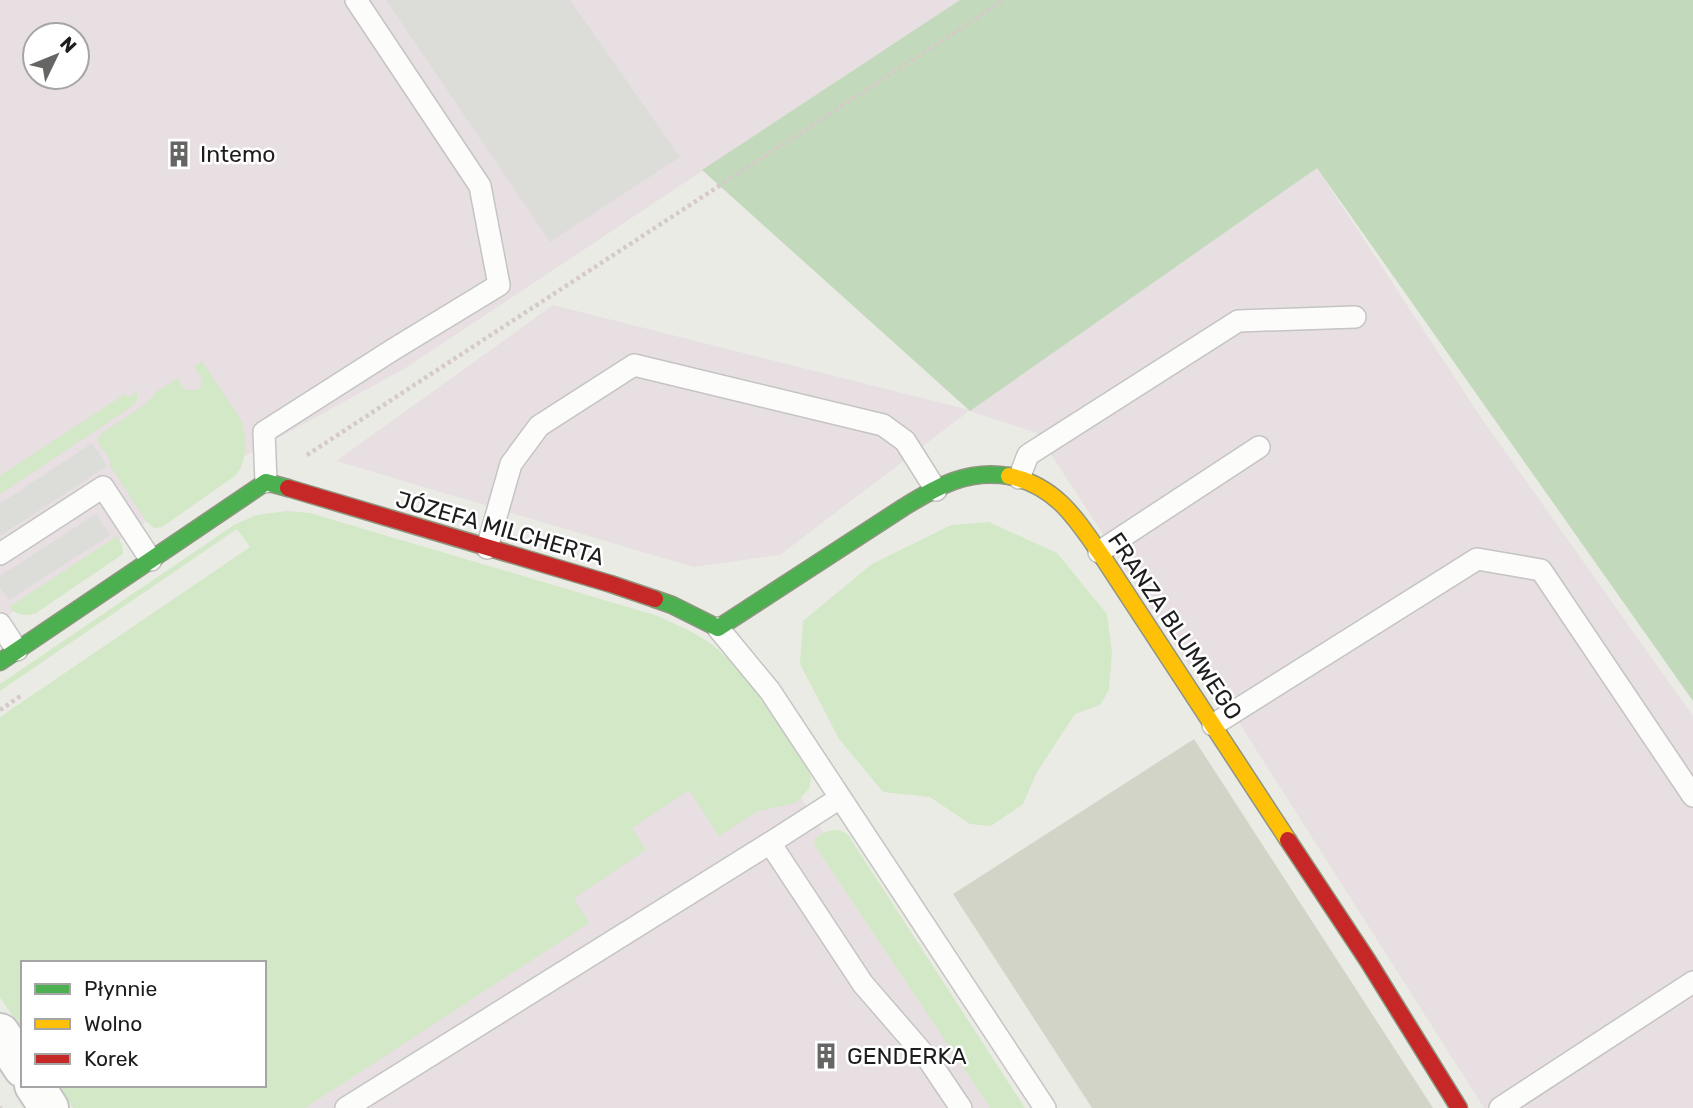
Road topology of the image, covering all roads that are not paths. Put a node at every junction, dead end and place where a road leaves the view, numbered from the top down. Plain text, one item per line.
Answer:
1 (356, 0) edge
2 (1355, 317) dead end
3 (1259, 447) dead end
4 (1019, 478) junction
5 (266, 482) junction
6 (936, 490) junction
7 (487, 548) junction
8 (1099, 552) junction
9 (0, 554) edge
10 (151, 560) junction
11 (0, 624) edge
12 (718, 628) junction
13 (9, 656) edge
14 (1213, 725) junction
15 (1693, 796) edge
16 (840, 798) junction
17 (770, 843) junction
18 (1693, 982) edge
19 (0, 1033) edge
20 (21, 1065) edge
21 (35, 1087) edge
22 (49, 1108) edge
23 (346, 1108) edge
24 (961, 1108) edge
25 (1045, 1108) edge
26 (1460, 1108) edge
27 (1500, 1108) edge

1 - 5 lane
2 - 4 lane
3 - 8 lane
4 - 6 street, FRANZA BLUMWEGO
4 - 8 street, FRANZA BLUMWEGO
5 - 7 street, JÓZEFA MILCHERTA
5 - 10 street
6 - 7 lane
6 - 12 street, FRANZA BLUMWEGO
7 - 12 street, JÓZEFA MILCHERTA
8 - 14 street, FRANZA BLUMWEGO
9 - 10 lane
10 - 13 street
11 - 13 lane
12 - 16 lane
14 - 15 lane
14 - 26 street, FRANZA BLUMWEGO
16 - 17 lane
16 - 25 lane
17 - 23 lane
17 - 24 lane
18 - 27 lane
19 - 20 street
21 - 22 street

